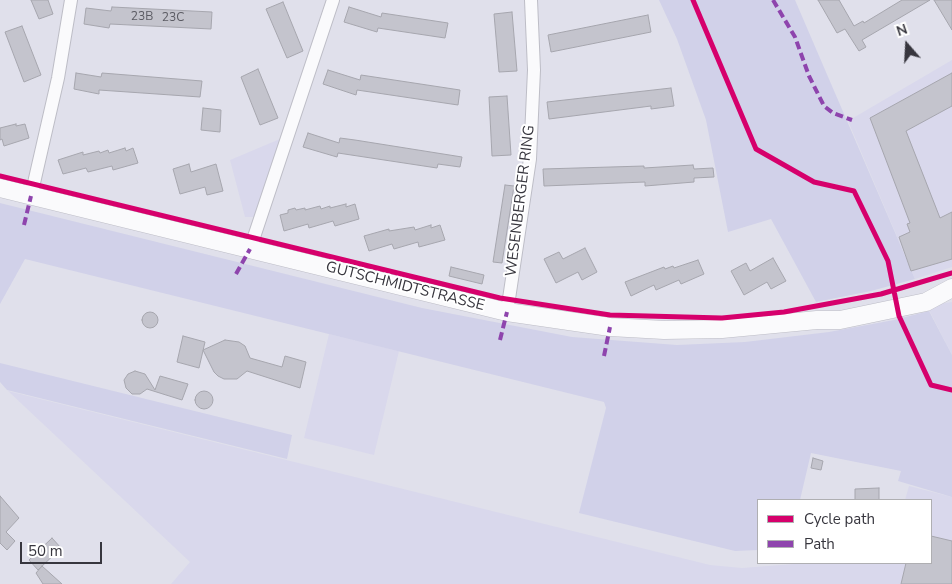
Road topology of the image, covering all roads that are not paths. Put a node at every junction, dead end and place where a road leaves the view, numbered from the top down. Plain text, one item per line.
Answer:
1 (71, 0) edge
2 (333, 0) edge
3 (530, 0) edge
4 (0, 188) edge
5 (31, 196) junction
6 (250, 250) junction
7 (947, 290) edge
8 (507, 312) junction

1 - 5 street
2 - 6 street
3 - 8 street, WESENBERGER RING
4 - 5 street, GUTSCHMIDTSTRASSE
5 - 6 street, GUTSCHMIDTSTRASSE
6 - 8 street, GUTSCHMIDTSTRASSE
7 - 8 street, GUTSCHMIDTSTRASSE

